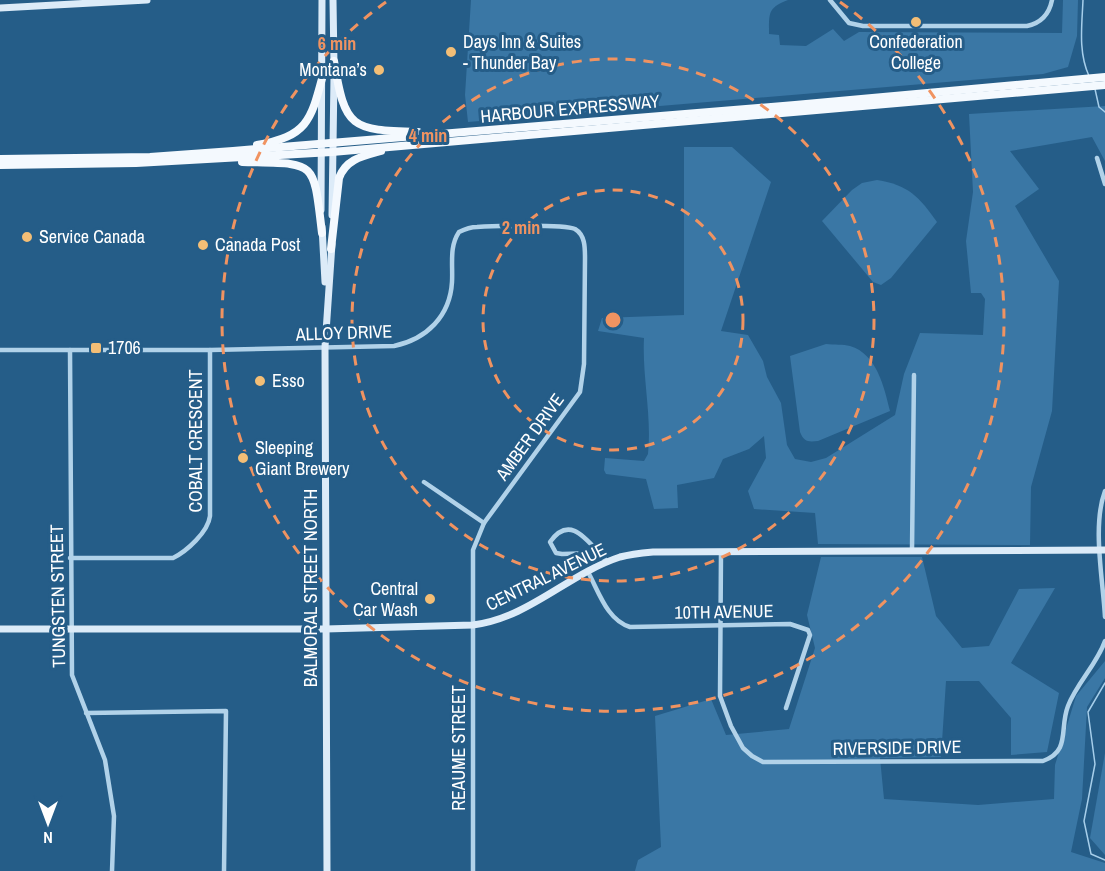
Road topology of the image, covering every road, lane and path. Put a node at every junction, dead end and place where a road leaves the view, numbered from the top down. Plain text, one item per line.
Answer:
1 (147, 0) edge
2 (331, 0) edge
3 (830, 0) edge
4 (1052, 0) edge
5 (78, 2) edge
6 (321, 2) edge
7 (0, 8) edge
8 (334, 61) junction
9 (322, 75) junction
10 (1105, 77) edge
11 (1072, 85) junction
12 (1105, 86) edge
13 (456, 134) junction
14 (396, 146) junction
15 (332, 147) junction
16 (323, 148) junction
17 (208, 153) junction
18 (1097, 158) dead end
19 (0, 159) edge
20 (193, 161) junction
21 (0, 165) edge
22 (1105, 184) edge
23 (322, 233) junction
24 (332, 249) junction
25 (585, 258) joint
26 (326, 306) junction
27 (325, 347) junction
28 (0, 350) edge
29 (70, 350) junction
30 (210, 350) junction
31 (914, 375) dead end
32 (424, 482) dead end
33 (1105, 491) edge
34 (484, 523) junction
35 (1103, 550) edge
36 (912, 551) junction
37 (721, 552) junction
38 (597, 553) junction
39 (70, 558) junction
40 (608, 562) junction
41 (588, 572) junction
42 (1105, 617) edge
43 (720, 624) junction
44 (473, 625) junction
45 (0, 629) edge
46 (326, 629) junction
47 (70, 630) junction
48 (1105, 641) edge
49 (786, 708) dead end
50 (86, 713) junction
51 (112, 871) edge
52 (224, 871) edge
53 (327, 871) edge
54 (473, 871) edge

1 - 5 main road
2 - 8 main road, BALMORAL STREET NORTH
3 - 4 street
5 - 7 main road
6 - 9 main road, BALMORAL STREET NORTH
8 - 13 main road
8 - 15 main road, BALMORAL STREET NORTH
9 - 16 main road, BALMORAL STREET NORTH
9 - 17 main road
10 - 11 main road, HARBOUR EXPRESSWAY
11 - 12 main road, HARBOUR EXPRESSWAY
11 - 13 main road, HARBOUR EXPRESSWAY
11 - 14 main road, HARBOUR EXPRESSWAY
13 - 15 main road, HARBOUR EXPRESSWAY
14 - 15 main road, HARBOUR EXPRESSWAY
14 - 24 main road
15 - 16 main road, HARBOUR EXPRESSWAY
15 - 24 main road, BALMORAL STREET NORTH
16 - 17 main road, HARBOUR EXPRESSWAY
16 - 20 main road, HARBOUR EXPRESSWAY
16 - 23 main road, BALMORAL STREET NORTH
17 - 19 main road, HARBOUR EXPRESSWAY
18 - 22 street
20 - 21 main road, HARBOUR EXPRESSWAY
20 - 23 main road
23 - 26 main road, BALMORAL STREET NORTH
24 - 26 main road, BALMORAL STREET NORTH
25 - 27 street, ALLOY DRIVE
25 - 34 street, AMBER DRIVE
26 - 27 main road, BALMORAL STREET NORTH
27 - 30 street, ALLOY DRIVE
27 - 46 main road, BALMORAL STREET NORTH
28 - 29 street, ALLOY DRIVE
29 - 30 street, ALLOY DRIVE
29 - 39 street, TUNGSTEN STREET
30 - 39 street, COBALT CRESCENT
31 - 36 street
32 - 34 street
33 - 35 street
34 - 44 street, AMBER DRIVE
35 - 36 main road, CENTRAL AVENUE
35 - 42 street
36 - 37 main road, CENTRAL AVENUE
37 - 40 main road, CENTRAL AVENUE
37 - 43 street
38 - 38 street
38 - 40 street
39 - 47 street, TUNGSTEN STREET
40 - 41 main road, CENTRAL AVENUE
41 - 43 street, 10TH AVENUE
41 - 44 main road, CENTRAL AVENUE
43 - 48 street, RIVERSIDE DRIVE
43 - 49 street, 10TH AVENUE
44 - 46 main road, CENTRAL AVENUE
44 - 54 street, REAUME STREET
45 - 47 main road, CENTRAL AVENUE
46 - 47 main road, CENTRAL AVENUE
46 - 53 main road, BALMORAL STREET NORTH
47 - 50 street, TUNGSTEN STREET
50 - 51 street, TUNGSTEN STREET
50 - 52 street

